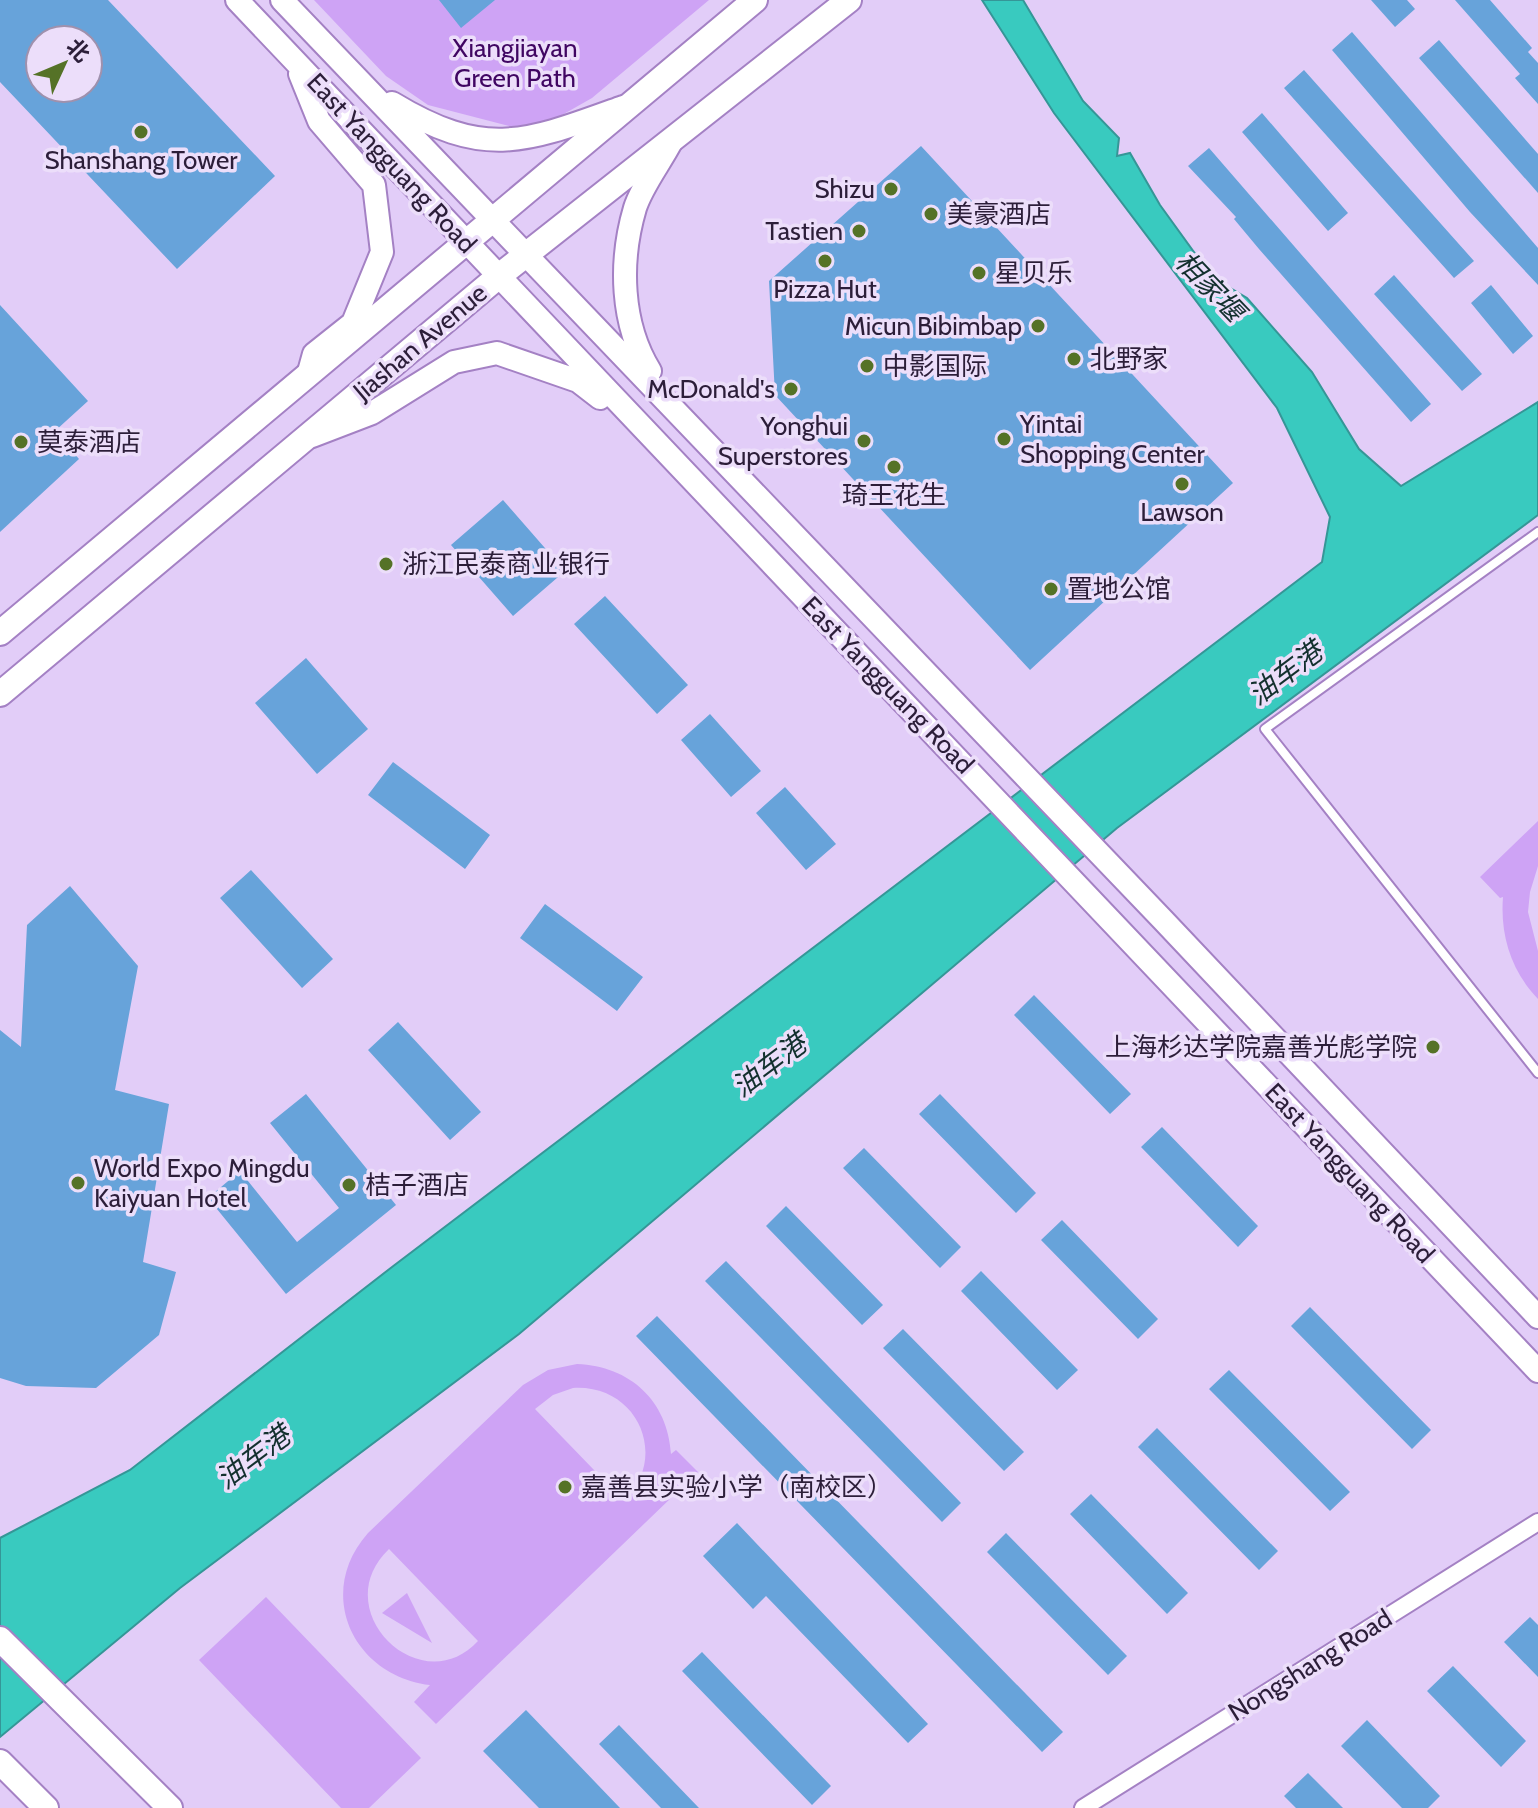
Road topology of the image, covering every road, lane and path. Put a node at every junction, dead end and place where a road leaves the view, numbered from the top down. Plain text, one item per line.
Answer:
1 (237, 0) edge
2 (282, 0) edge
3 (755, 0) edge
4 (849, 0) edge
5 (296, 62) junction
6 (366, 87) junction
7 (628, 106) junction
8 (671, 142) junction
9 (492, 218) junction
10 (465, 240) junction
11 (525, 255) junction
12 (499, 276) junction
13 (309, 372) junction
14 (674, 410) junction
15 (647, 432) junction
16 (304, 440) junction
17 (1538, 532) edge
18 (0, 633) edge
19 (0, 694) edge
20 (1538, 1073) edge
21 (1538, 1317) edge
22 (1538, 1371) edge
23 (1538, 1522) edge
24 (0, 1639) edge
25 (0, 1762) edge
26 (46, 1808) edge
27 (170, 1808) edge
28 (1083, 1808) edge

1 - 5 main road, East Yangguang Road
2 - 6 main road, East Yangguang Road
3 - 7 main road, Jiashan Avenue
4 - 8 main road, Jiashan Avenue
5 - 10 main road, East Yangguang Road
5 - 13 main road
6 - 7 main road
6 - 9 main road, East Yangguang Road
7 - 9 main road, Jiashan Avenue
8 - 11 main road, Jiashan Avenue
8 - 14 main road
9 - 10 main road, Jiashan Avenue
9 - 11 main road, East Yangguang Road
10 - 12 main road, East Yangguang Road
10 - 13 main road, Jiashan Avenue
11 - 12 main road, Jiashan Avenue
11 - 14 main road, East Yangguang Road
12 - 15 main road, East Yangguang Road
12 - 16 main road, Jiashan Avenue
13 - 18 main road, Jiashan Avenue
14 - 21 main road, East Yangguang Road
15 - 16 main road
15 - 22 main road, East Yangguang Road
16 - 19 main road, Jiashan Avenue
17 - 20 lane
23 - 28 street, Nongshang Road
24 - 27 main road
25 - 26 main road

